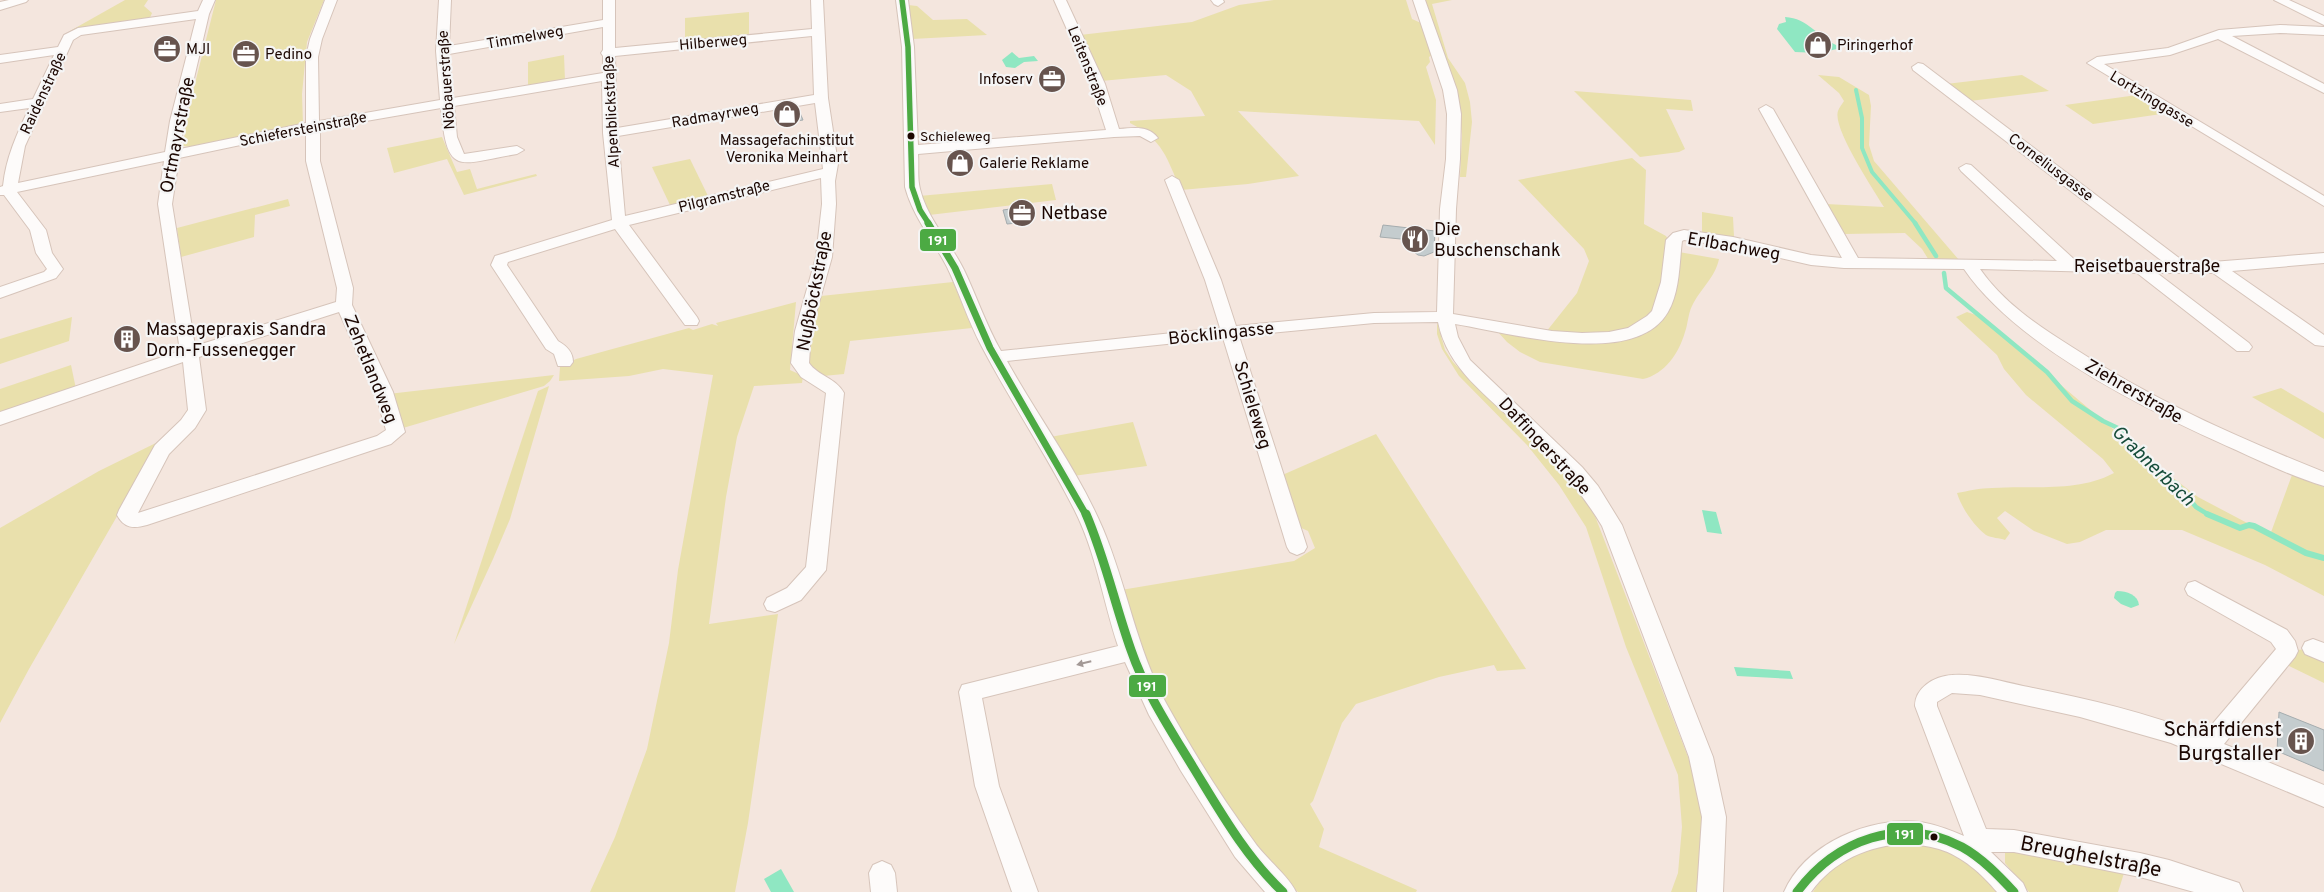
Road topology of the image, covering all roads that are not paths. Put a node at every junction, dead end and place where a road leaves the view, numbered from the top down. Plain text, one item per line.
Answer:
1 (22, 0) edge
2 (331, 0) edge
3 (445, 0) edge
4 (609, 0) edge
5 (816, 0) edge
6 (902, 0) edge
7 (1060, 0) edge
8 (1420, 0) edge
9 (2280, 0) edge
10 (0, 6) edge
11 (206, 7) edge
12 (2324, 22) edge
13 (608, 23) junction
14 (2324, 31) edge
15 (818, 32) junction
16 (2219, 34) junction
17 (62, 50) junction
18 (442, 51) junction
19 (608, 52) junction
20 (0, 59) edge
21 (1918, 67) dead end
22 (608, 76) junction
23 (2324, 89) edge
24 (821, 98) junction
25 (39, 102) junction
26 (447, 102) junction
27 (0, 108) edge
28 (1766, 109) dead end
29 (312, 126) junction
30 (610, 132) junction
31 (1114, 133) junction
32 (1151, 138) dead end
33 (518, 150) dead end
34 (912, 150) junction
35 (171, 154) junction
36 (1966, 168) dead end
37 (829, 173) junction
38 (1172, 180) dead end
39 (5, 190) edge
40 (2324, 202) edge
41 (620, 223) junction
42 (2324, 258) edge
43 (1853, 263) junction
44 (1969, 264) junction
45 (2072, 266) junction
46 (2217, 268) junction
47 (2142, 269) junction
48 (2183, 269) junction
49 (0, 293) edge
50 (344, 305) junction
51 (1445, 318) junction
52 (690, 321) dead end
53 (1230, 332) junction
54 (2321, 341) dead end
55 (2243, 346) dead end
56 (189, 354) junction
57 (997, 357) junction
58 (564, 362) dead end
59 (0, 420) edge
60 (2324, 479) edge
61 (128, 518) joint
62 (1297, 547) dead end
63 (2195, 589) dead end
64 (775, 604) dead end
65 (1131, 652) junction
66 (2208, 747) junction
67 (2324, 796) edge
68 (1975, 846) junction
69 (1025, 892) edge
70 (1283, 892) edge
71 (1710, 892) edge
72 (1797, 892) edge
73 (2014, 892) edge
74 (2230, 892) edge

1 - 10 street
2 - 29 street, Zehetlandweg
3 - 18 street, Nöbauerstraße
4 - 13 street, Alpenblickstraße
5 - 15 street, Nußböckstraße
6 - 34 street
7 - 31 street, Leitenstraße
8 - 51 street, Daffingerstraße
9 - 12 street
11 - 17 street, Raidenstraße
11 - 35 street, Ortmayrstraße
13 - 18 street, Timmelweg
13 - 19 street, Alpenblickstraße
14 - 16 street
15 - 19 street, Hilberweg
15 - 24 street, Nußböckstraße
16 - 23 street
16 - 40 street, Lortzinggasse
17 - 20 street
17 - 25 street, Raidenstraße
18 - 26 street, Nöbauerstraße
19 - 22 street, Alpenblickstraße
21 - 48 street, Corneliusgasse
22 - 26 street, Schiefersteinstraße
22 - 30 street, Alpenblickstraße
24 - 30 street, Radmayrweg
24 - 37 street, Nußböckstraße
25 - 27 street
25 - 39 street, Raidenstraße
26 - 29 street, Schiefersteinstraße
26 - 33 street, Nöbauerstraße
28 - 43 street
29 - 35 street, Schiefersteinstraße
29 - 50 street, Zehetlandweg
30 - 41 street, Alpenblickstraße
31 - 32 street
31 - 34 street
34 - 57 street
35 - 39 street, Schiefersteinstraße
35 - 56 street, Ortmayrstraße
36 - 45 street
37 - 41 street, Pilgramstraße
37 - 64 street, Nußböckstraße
38 - 53 street, Schieleweg
39 - 49 street
41 - 52 street, Alpenblickstraße
41 - 58 street
42 - 46 street, Reisetbauerstraße
43 - 44 street, Erlbachweg
43 - 51 street, Erlbachweg
44 - 45 street, Reisetbauerstraße
44 - 60 street, Ziehrerstraße
45 - 47 street, Reisetbauerstraße
46 - 48 street, Reisetbauerstraße
46 - 54 street
47 - 48 street, Reisetbauerstraße
47 - 55 street
50 - 56 street
50 - 61 street, Zehetlandweg
51 - 53 street, Böcklingasse
51 - 71 street, Daffingerstraße
53 - 57 street, Böcklingasse
53 - 62 street, Schieleweg
56 - 59 street
56 - 61 street, Ortmayrstraße
57 - 65 street
63 - 66 street
65 -> 69 street
65 - 70 street
66 - 67 street
66 - 68 street
68 - 72 street
68 - 73 street
68 - 74 street, Breughelstraße

